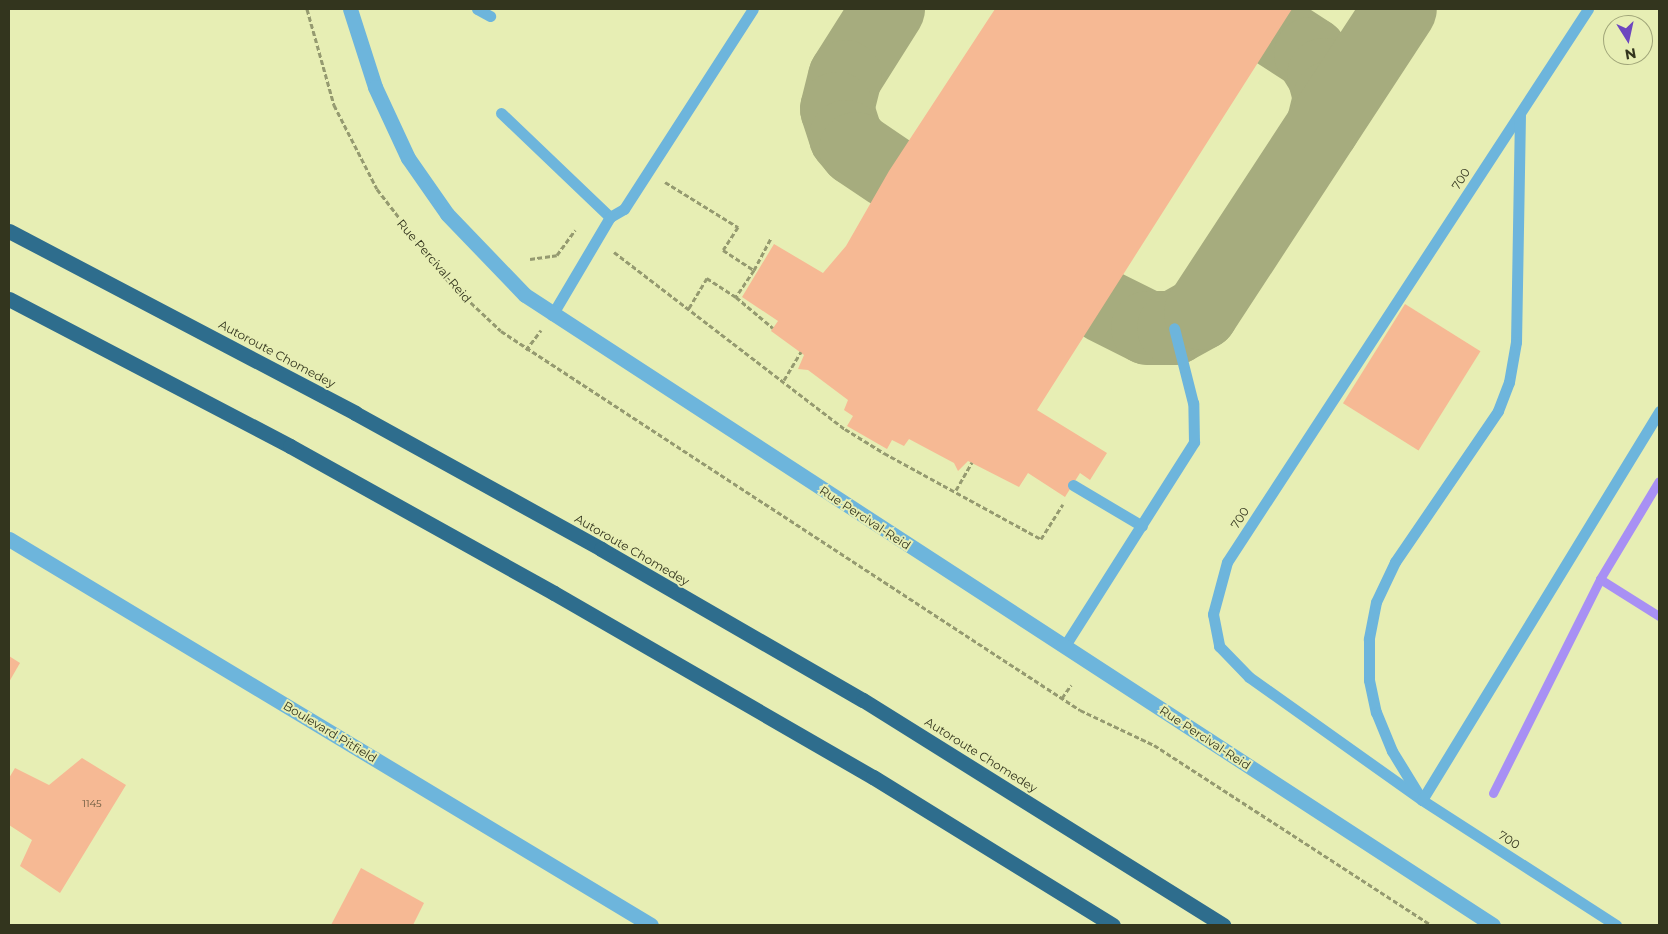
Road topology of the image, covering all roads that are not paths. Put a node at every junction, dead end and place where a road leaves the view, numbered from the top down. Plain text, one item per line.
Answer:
1 (350, 9) edge
2 (477, 9) edge
3 (752, 9) edge
4 (1588, 9) edge
5 (490, 16) dead end
6 (501, 113) dead end
7 (1520, 113) junction
8 (610, 217) junction
9 (9, 231) edge
10 (9, 299) edge
11 (552, 315) junction
12 (1174, 328) dead end
13 (1659, 411) edge
14 (1072, 485) dead end
15 (1142, 526) junction
16 (9, 539) edge
17 (1064, 647) junction
18 (1422, 800) junction
19 (651, 925) edge
20 (1113, 925) edge
21 (1223, 925) edge
22 (1493, 925) edge
23 (1616, 925) edge

1 - 11 street, Rue Percival-Reid
2 - 5 lane
3 - 8 lane
4 - 7 lane, 700
6 - 8 lane
7 - 18 lane
7 - 18 lane, 700
8 - 11 lane
9 - 21 highway, Autoroute Chomedey
10 - 20 highway
11 - 17 street, Rue Percival-Reid
12 - 15 lane
13 - 18 lane
14 - 15 lane
15 - 17 lane
16 - 19 street, Boulevard Pitfield
17 - 22 street, Rue Percival-Reid
18 - 23 lane, 700

